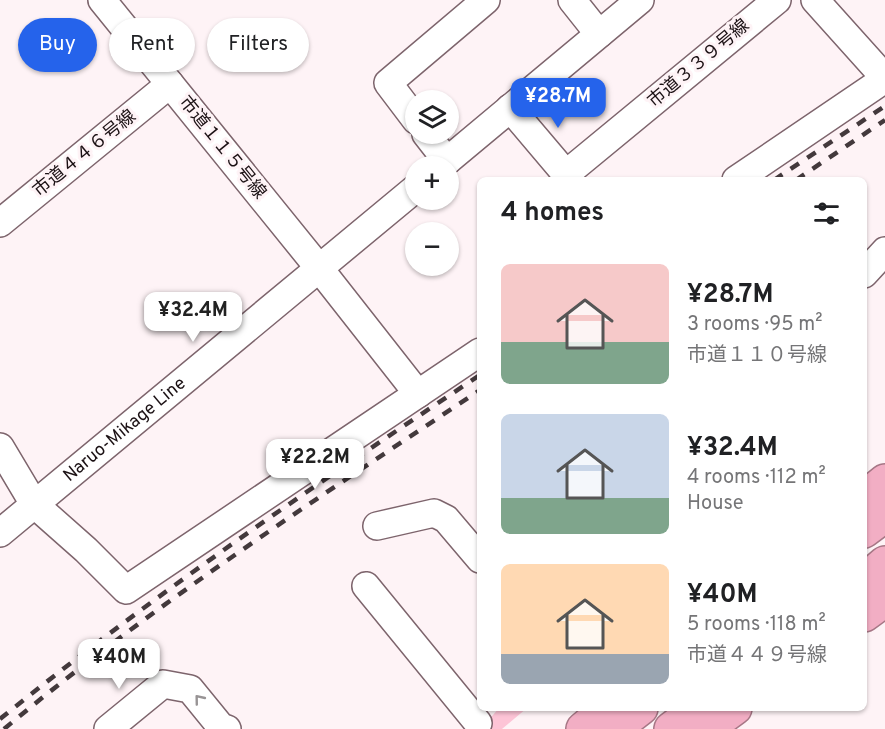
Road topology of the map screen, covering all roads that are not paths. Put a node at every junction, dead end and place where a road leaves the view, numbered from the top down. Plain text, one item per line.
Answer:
1 (102, 0) edge
2 (486, 0) edge
3 (572, 0) edge
4 (640, 0) edge
5 (777, 0) edge
6 (815, 0) edge
7 (599, 34) junction
8 (885, 78) edge
9 (170, 84) junction
10 (405, 105) edge
11 (510, 108) junction
12 (453, 156) edge
13 (569, 177) edge
14 (740, 177) edge
15 (405, 197) edge
16 (0, 223) edge
17 (885, 251) edge
18 (319, 268) junction
19 (867, 271) edge
20 (477, 354) edge
21 (418, 394) junction
22 (0, 447) edge
23 (874, 494) edge
24 (34, 504) junction
25 (867, 520) edge
26 (377, 526) dead end
27 (0, 532) edge
28 (477, 555) edge
29 (885, 563) edge
30 (867, 578) edge
31 (366, 586) dead end
32 (885, 600) edge
33 (867, 613) edge
34 (604, 711) edge
35 (637, 711) edge
36 (718, 718) edge
37 (480, 720) edge
38 (108, 729) edge
39 (227, 729) edge
40 (583, 729) edge
41 (614, 729) edge
42 (671, 729) edge

1 - 9 street, 市道１１５号線
2 - 10 street
3 - 7 street
4 - 7 street
5 - 13 street, 市道３３９号線
6 - 8 street
7 - 11 street
8 - 14 street
9 - 16 street, 市道４４６号線
9 - 18 street, 市道１１５号線
11 - 12 street
11 - 13 street
15 - 18 street, Naruo-Mikage Line
17 - 19 street
18 - 21 street, 市道１１５号線
18 - 24 street, Naruo-Mikage Line
20 - 21 street
21 - 24 street
22 - 24 street
23 - 25 highway
24 - 27 street, Naruo-Mikage Line
26 - 28 street
29 - 30 highway
31 - 37 street
32 - 33 highway
34 - 40 highway
35 - 41 highway
36 - 42 highway
39 -> 38 street

